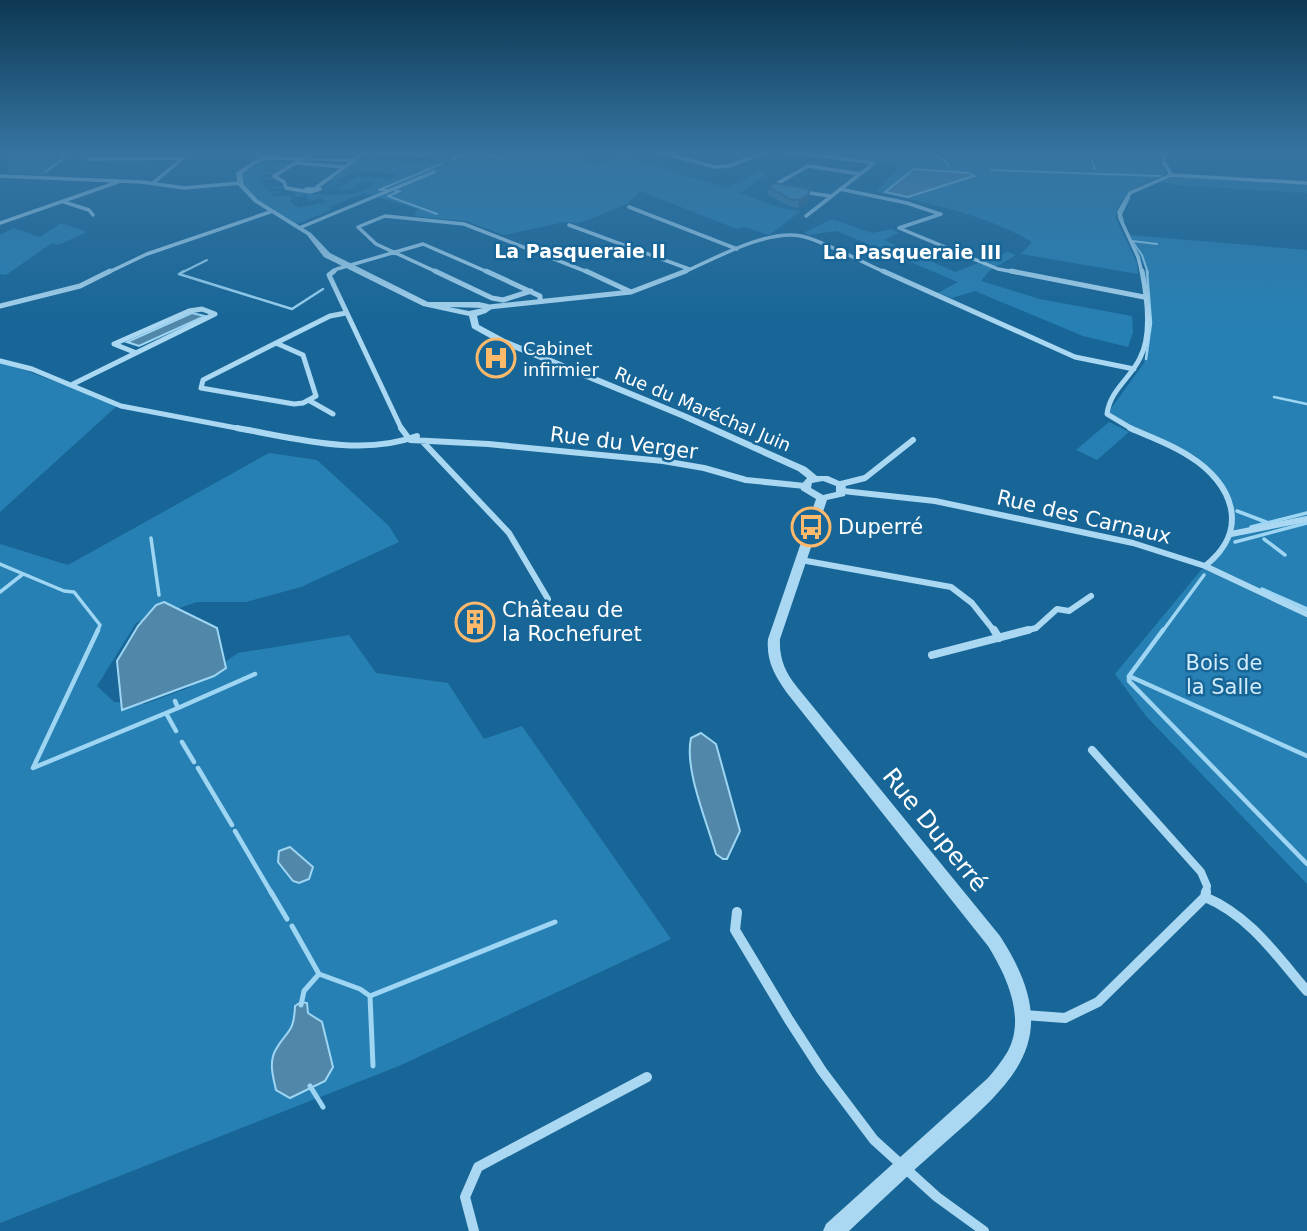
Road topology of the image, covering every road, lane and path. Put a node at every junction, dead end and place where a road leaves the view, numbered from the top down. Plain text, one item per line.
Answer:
1 (44, 208) edge
2 (84, 208) edge
3 (266, 208) edge
4 (346, 208) edge
5 (633, 208) edge
6 (815, 208) edge
7 (924, 208) edge
8 (1121, 208) edge
9 (270, 212) junction
10 (93, 215) dead end
11 (806, 216) dead end
12 (0, 223) edge
13 (569, 225) dead end
14 (299, 228) junction
15 (729, 244) junction
16 (744, 246) junction
17 (737, 249) junction
18 (392, 252) junction
19 (348, 265) junction
20 (689, 269) junction
21 (531, 291) junction
22 (631, 292) junction
23 (1144, 297) junction
24 (540, 301) junction
25 (431, 305) joint
26 (0, 306) edge
27 (489, 307) joint
28 (467, 311) junction
29 (346, 313) junction
30 (276, 343) junction
31 (134, 352) junction
32 (0, 361) edge
33 (1134, 369) junction
34 (73, 384) junction
35 (310, 401) junction
36 (333, 414) dead end
37 (401, 426) junction
38 (417, 436) junction
39 (410, 440) junction
40 (914, 440) dead end
41 (423, 442) junction
42 (438, 442) junction
43 (434, 451) junction
44 (809, 482) junction
45 (842, 488) junction
46 (822, 498) junction
47 (1307, 519) edge
48 (1231, 534) junction
49 (801, 560) junction
50 (1205, 566) junction
51 (1091, 596) dead end
52 (548, 598) dead end
53 (1307, 614) edge
54 (999, 638) junction
55 (932, 655) dead end
56 (1092, 750) dead end
57 (1205, 897) junction
58 (737, 912) dead end
59 (1307, 991) edge
60 (1023, 1015) junction
61 (647, 1077) dead end
62 (905, 1167) junction
63 (474, 1231) edge
64 (833, 1231) edge
65 (984, 1231) edge

1 - 12 street
2 - 10 street
3 - 9 street
4 - 14 street
5 - 15 street
6 - 11 street
7 - 23 street
8 - 23 street
9 - 14 street
9 - 26 street
13 - 20 street
14 - 19 street
15 - 16 street
15 - 17 street
16 - 17 street
16 - 33 street
17 - 20 street
18 - 19 street
18 - 21 street
18 - 21 street
18 - 22 street
19 - 25 street
19 - 29 street
20 - 22 street
21 - 24 street
22 - 24 street
23 - 33 street
24 - 27 street
25 - 28 street
27 - 28 street
28 - 44 street, Rue du Maréchal Juin
29 - 30 street
29 - 37 street
30 - 35 street
30 - 35 street
31 - 31 street
31 - 34 street
32 - 34 street, Rue du Verger
33 - 48 street
34 - 39 street, Rue du Verger
35 - 36 street
37 - 38 street
37 - 39 street
38 - 39 street, Rue du Verger
38 - 42 street, Rue du Verger
39 - 41 street, Rue du Verger
40 - 45 street
41 - 42 street, Rue du Verger
41 - 43 street
42 - 43 street
42 - 44 street, Rue du Verger
43 - 52 street
44 - 45 street
44 - 46 street, Rue du Maréchal Juin
45 - 46 street
45 - 50 street, Rue des Carnaux
46 - 49 street, Rue Duperré
47 - 48 street
48 - 50 street
49 - 54 street
49 - 60 street, Rue Duperré
50 - 53 street, Rue des Carnaux
51 - 54 street
54 - 55 street
56 - 57 street
57 - 59 street
57 - 60 street
58 - 62 street
60 - 62 street, Rue Duperré
61 - 63 street
62 - 64 street, Rue Duperré
62 - 65 street

